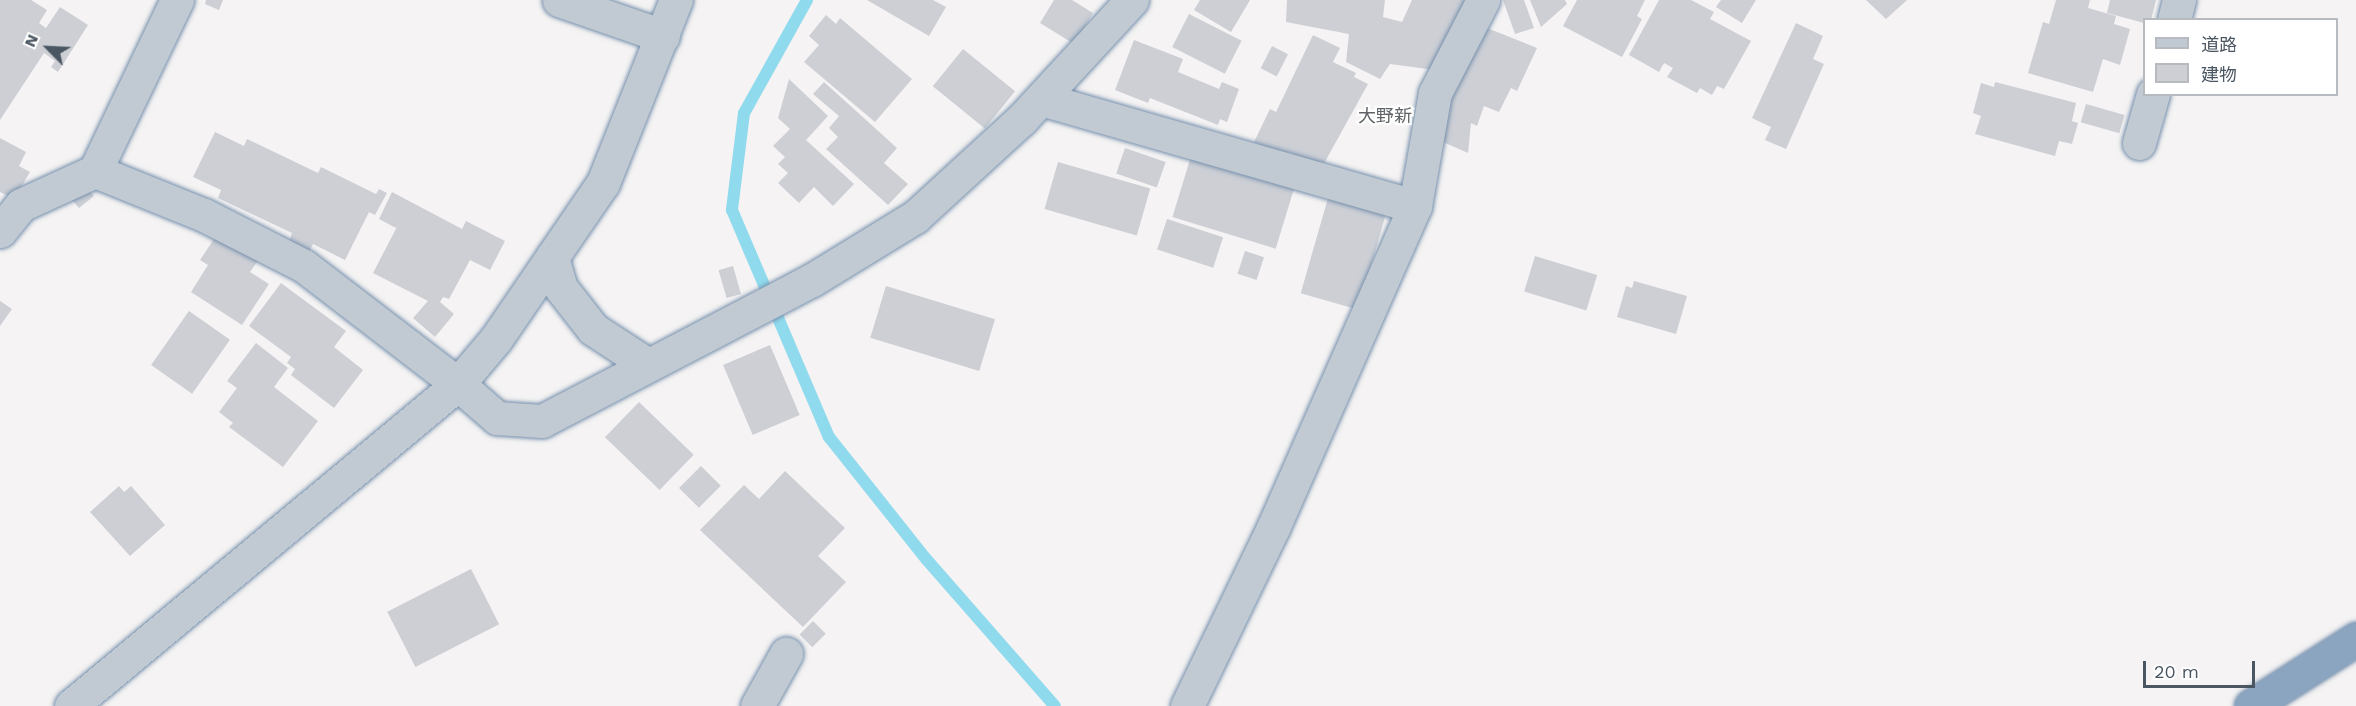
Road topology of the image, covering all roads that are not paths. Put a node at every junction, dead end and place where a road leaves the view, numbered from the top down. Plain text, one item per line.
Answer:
1 (177, 0) edge
2 (558, 0) edge
3 (676, 0) edge
4 (1132, 0) edge
5 (1483, 0) edge
6 (2179, 0) edge
7 (2174, 18) edge
8 (663, 36) junction
9 (2151, 96) edge
10 (1041, 99) junction
11 (2139, 143) dead end
12 (95, 171) junction
13 (1415, 206) junction
14 (0, 231) edge
15 (552, 257) junction
16 (648, 365) junction
17 (458, 384) junction
18 (2356, 639) edge
19 (786, 654) dead end
20 (71, 706) edge
21 (757, 706) edge
22 (1187, 706) edge
23 (2251, 706) edge

1 - 12 street
2 - 8 street
3 - 8 street
4 - 10 street
5 - 13 street
6 - 7 street
8 - 15 street
9 - 11 street
10 - 13 street
10 - 16 street
12 - 14 street
12 - 17 street
13 - 22 street
15 - 16 street
15 - 17 street
16 - 17 street
17 - 20 street
18 - 23 highway
19 - 21 street

